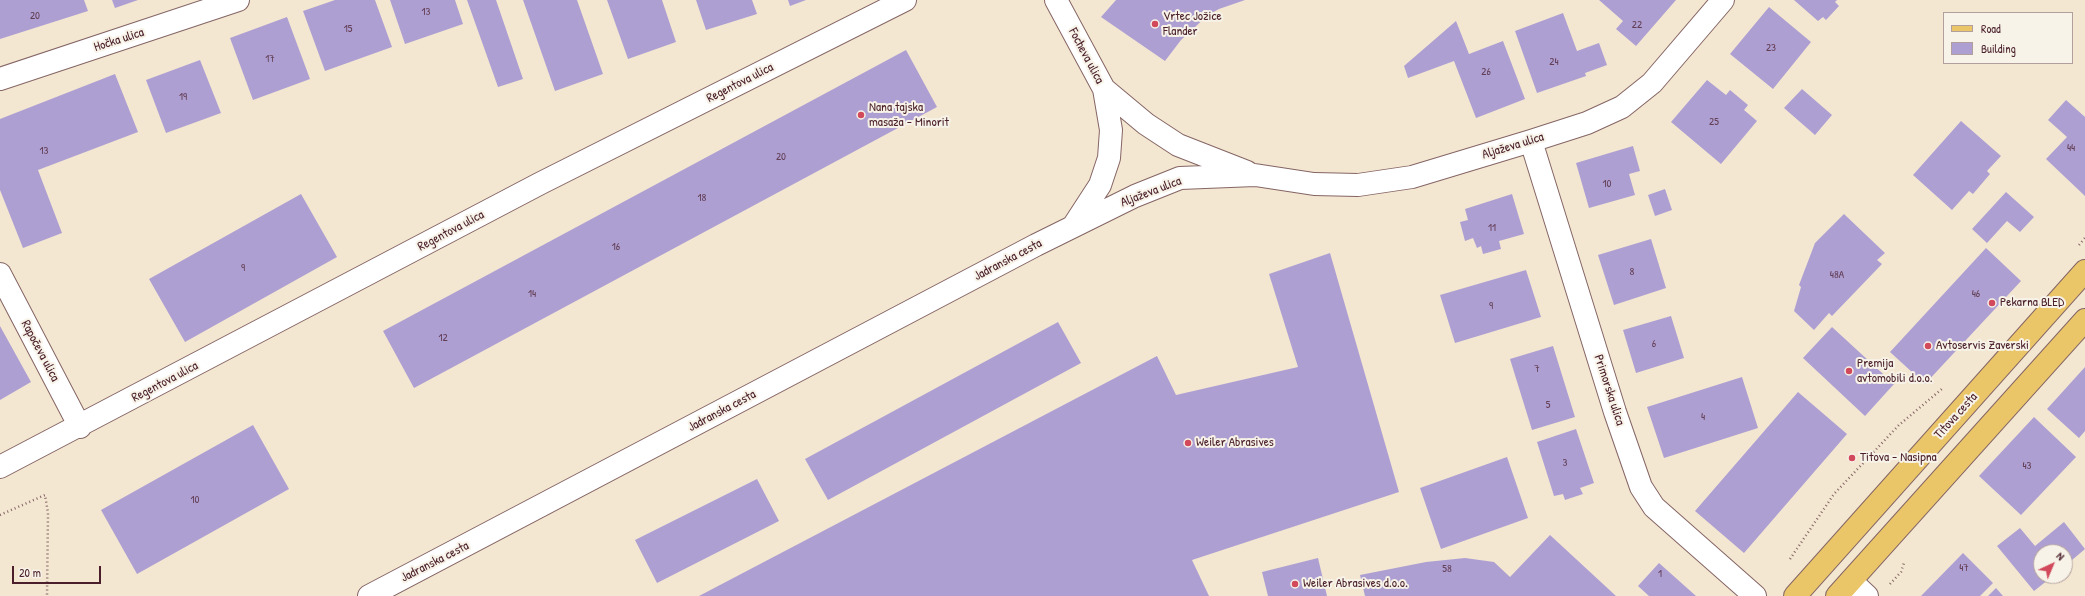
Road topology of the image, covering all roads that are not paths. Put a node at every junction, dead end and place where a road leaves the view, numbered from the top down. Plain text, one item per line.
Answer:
1 (238, 0) edge
2 (905, 0) edge
3 (1056, 0) edge
4 (1723, 0) edge
5 (0, 79) edge
6 (1104, 89) junction
7 (1531, 141) junction
8 (1255, 175) junction
9 (1074, 225) junction
10 (2085, 271) edge
11 (0, 274) edge
12 (2085, 320) edge
13 (80, 427) junction
14 (0, 467) edge
15 (1844, 589) edge
16 (369, 596) edge
17 (1755, 596) edge
18 (1795, 596) edge
19 (1867, 596) edge

1 - 5 street, Hočka ulica
2 - 13 street, Regentova ulica
3 - 6 street, Focheva ulica
4 - 7 street, Aljaževa ulica
6 - 8 street, Aljaževa ulica
6 - 9 street, Focheva ulica
7 - 8 street, Aljaževa ulica
7 - 17 street, Primorska ulica
8 - 9 street, Aljaževa ulica
9 - 16 street, Jadranska cesta
10 - 18 main road, Titova cesta
11 - 13 street, Rapočeva ulica
12 - 15 main road
13 - 14 street, Regentova ulica
15 - 19 street

